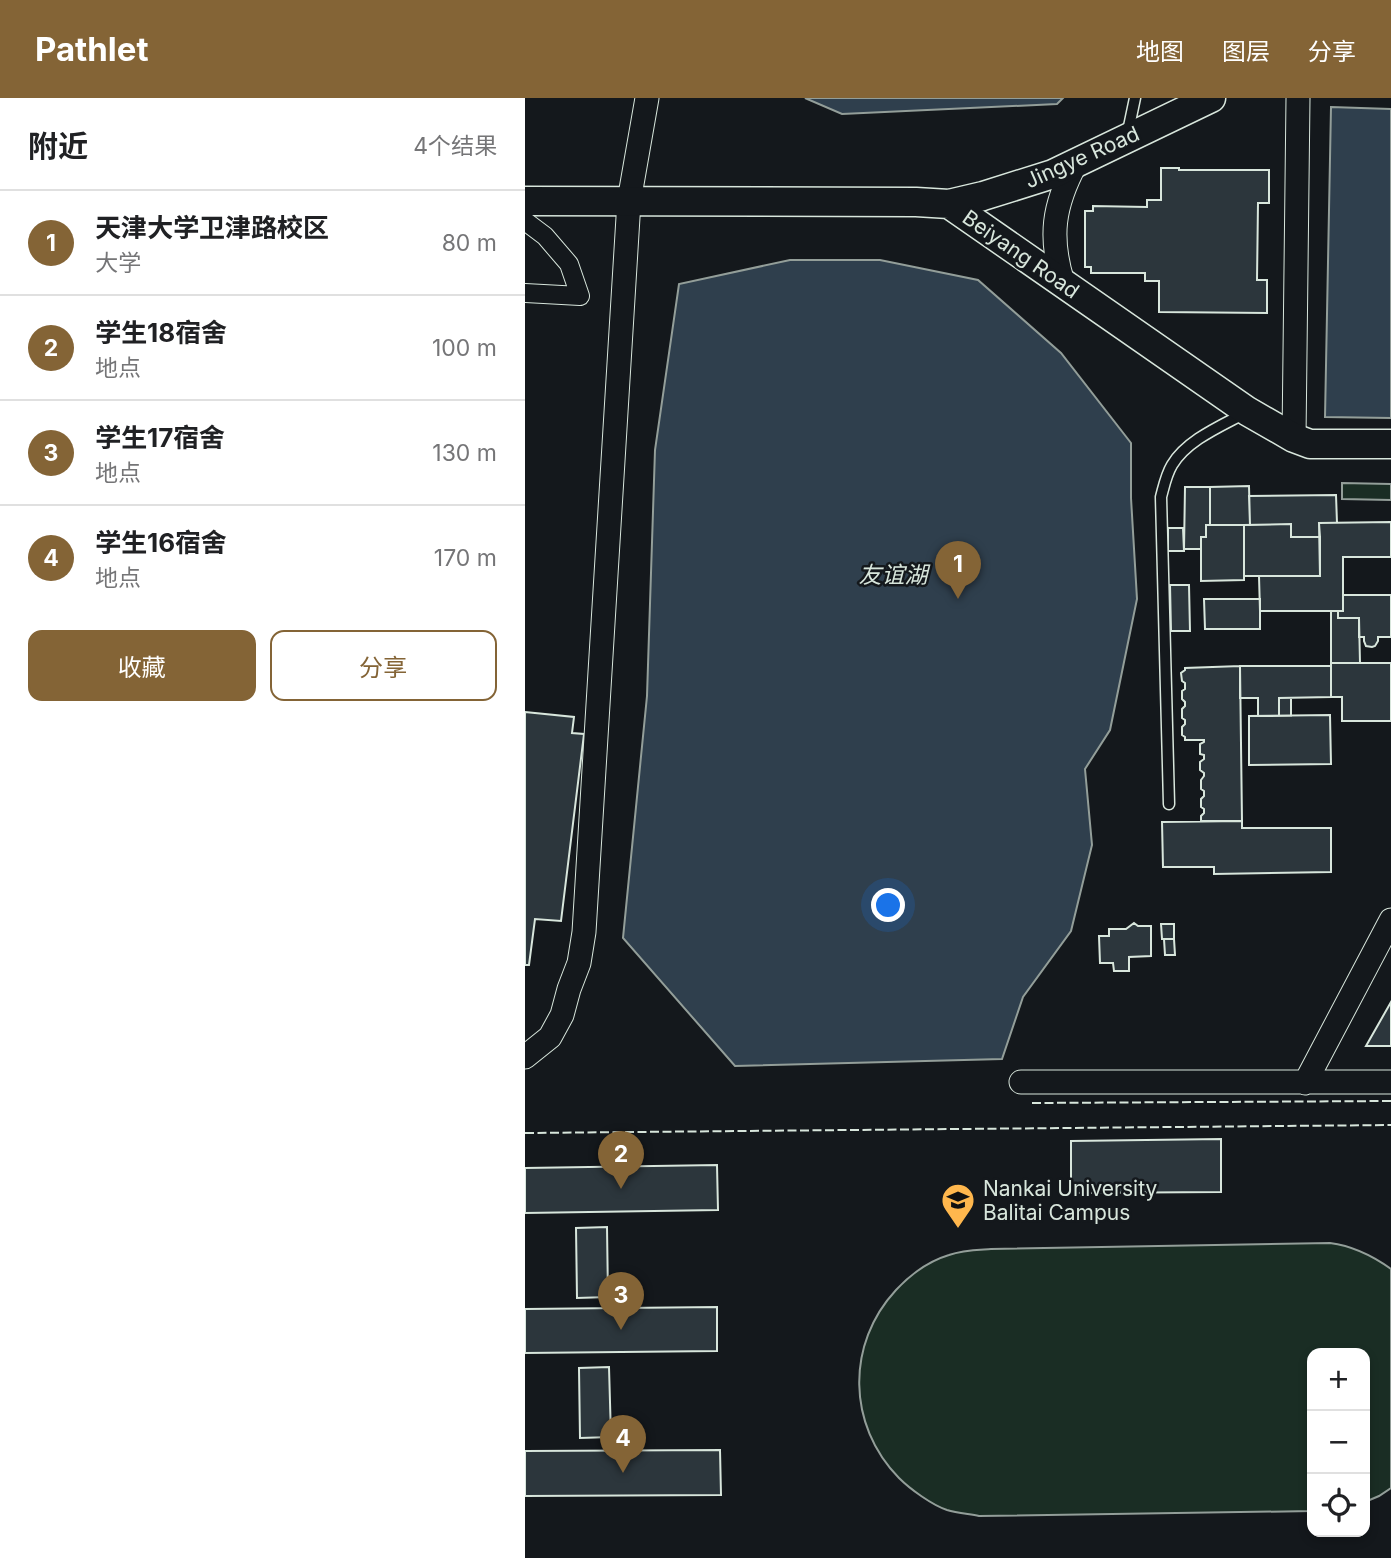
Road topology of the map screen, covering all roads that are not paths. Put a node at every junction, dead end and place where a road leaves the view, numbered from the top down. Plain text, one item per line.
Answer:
1 (647, 98) edge
2 (1135, 98) edge
3 (1211, 98) edge
4 (1298, 98) edge
5 (1126, 139) junction
6 (1076, 163) junction
7 (525, 201) edge
8 (629, 201) junction
9 (949, 204) junction
10 (525, 221) edge
11 (1063, 283) junction
12 (525, 293) edge
13 (1247, 411) junction
14 (1294, 438) junction
15 (1391, 444) edge
16 (1168, 804) dead end
17 (1391, 920) edge
18 (525, 1057) edge
19 (1021, 1082) dead end
20 (1391, 1082) edge
21 (1305, 1083) junction

1 - 8 street
2 - 5 lane
3 - 5 street, Jingye Road
4 - 14 street
5 - 6 street, Jingye Road
6 - 9 street, Jingye Road
6 - 11 street
7 - 8 street, Beiyang Road
8 - 9 street, Beiyang Road
8 - 18 street
9 - 11 street, Beiyang Road
10 - 12 street
11 - 13 street, Beiyang Road
13 - 14 street, Beiyang Road
13 - 16 lane
14 - 15 street, Beiyang Road
17 - 21 street
19 - 21 street
20 - 21 street

